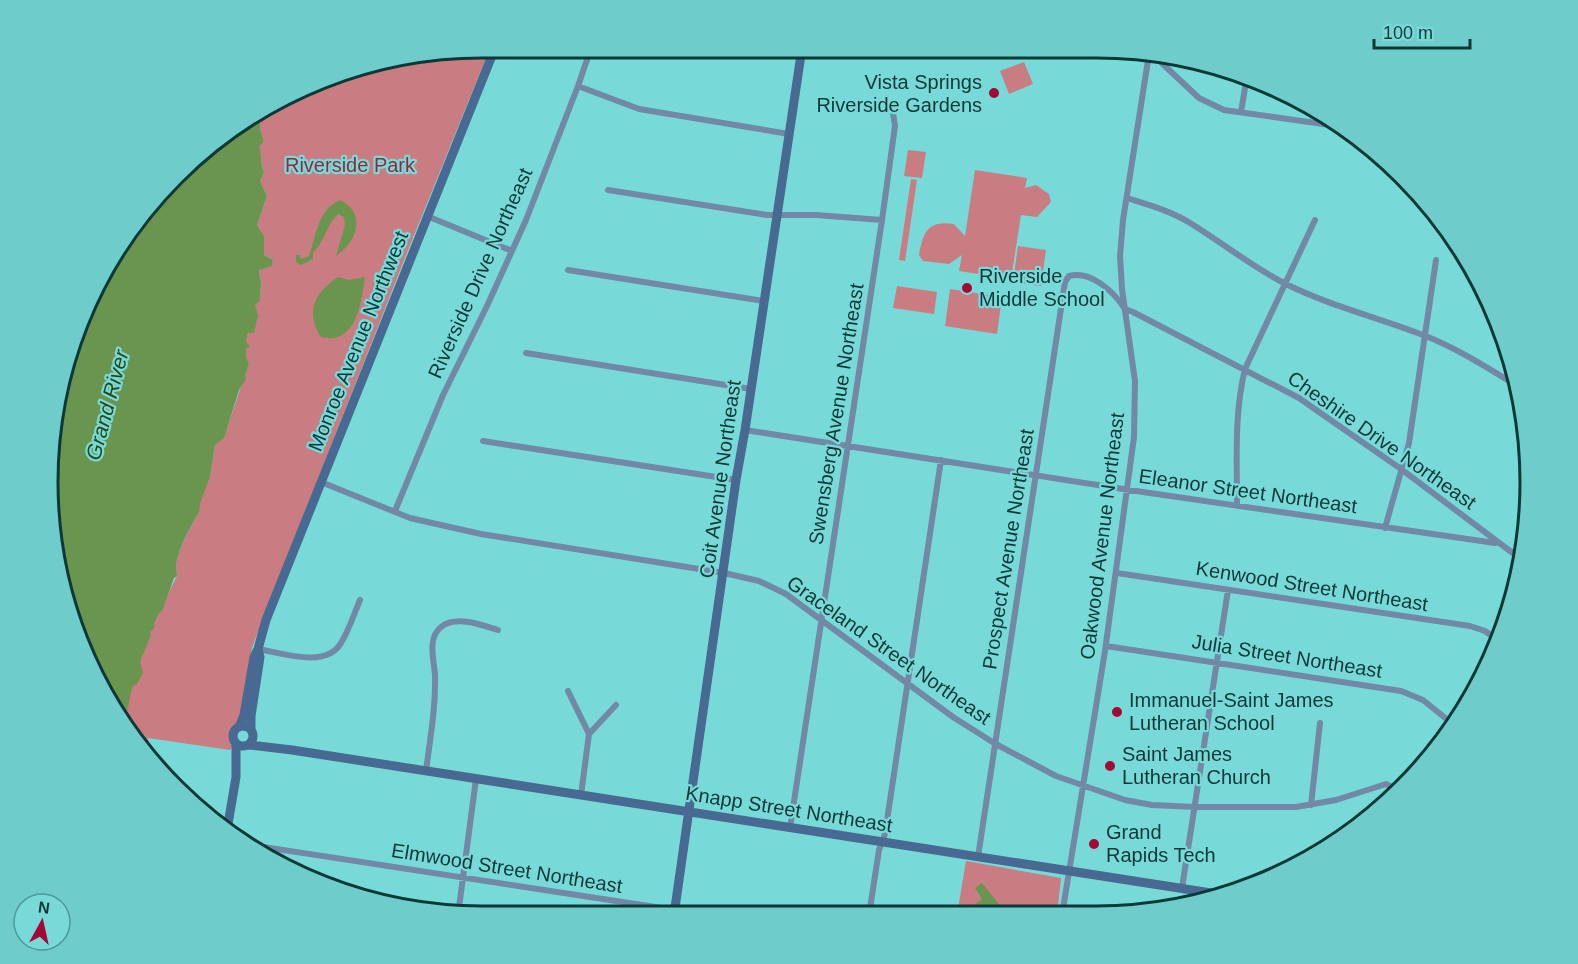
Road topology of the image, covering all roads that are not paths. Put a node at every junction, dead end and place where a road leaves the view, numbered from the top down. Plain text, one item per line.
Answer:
1 (491, 58) edge
2 (588, 58) edge
3 (799, 58) edge
4 (1149, 62) edge
5 (1161, 64) edge
6 (578, 86) junction
7 (1245, 86) edge
8 (1241, 112) junction
9 (893, 113) dead end
10 (1321, 124) edge
11 (789, 134) junction
12 (608, 190) dead end
13 (1127, 198) junction
14 (427, 216) junction
15 (777, 216) junction
16 (882, 220) junction
17 (1315, 220) dead end
18 (512, 251) junction
19 (1436, 260) dead end
20 (568, 270) dead end
21 (1065, 282) joint
22 (1286, 284) junction
23 (764, 301) junction
24 (1125, 309) junction
25 (1424, 335) junction
26 (526, 353) dead end
27 (1245, 369) junction
28 (1507, 380) edge
29 (751, 389) junction
30 (745, 430) junction
31 (483, 441) dead end
32 (849, 446) junction
33 (941, 460) junction
34 (1401, 469) junction
35 (1036, 475) junction
36 (736, 480) junction
37 (321, 482) junction
38 (1127, 490) junction
39 (1237, 506) junction
40 (395, 511) junction
41 (1385, 528) junction
42 (1497, 543) junction
43 (1513, 554) edge
44 (724, 573) junction
45 (1117, 573) junction
46 (1228, 590) junction
47 (360, 600) dead end
48 (822, 620) junction
49 (498, 630) dead end
50 (1490, 635) edge
51 (1106, 646) junction
52 (258, 649) junction
53 (1218, 662) junction
54 (907, 683) junction
55 (568, 691) dead end
56 (249, 705) junction
57 (616, 705) dead end
58 (1447, 719) edge
59 (1320, 723) dead end
60 (238, 727) junction
61 (252, 731) junction
62 (589, 734) junction
63 (236, 743) junction
64 (994, 743) junction
65 (248, 746) junction
66 (282, 749) junction
67 (426, 771) junction
68 (236, 777) junction
69 (477, 779) junction
70 (1390, 786) edge
71 (1084, 787) junction
72 (581, 795) junction
73 (1311, 805) junction
74 (1195, 807) junction
75 (688, 812) junction
76 (229, 821) edge
77 (790, 828) junction
78 (882, 842) junction
79 (268, 848) edge
80 (978, 857) junction
81 (1070, 871) junction
82 (463, 878) junction
83 (1182, 888) junction
84 (1203, 892) edge
85 (459, 905) edge
86 (633, 906) edge
87 (676, 906) edge
88 (870, 906) edge
89 (1064, 906) edge

1 - 14 street, Monroe Avenue Northwest
2 - 6 street, Riverside Drive Northeast
3 - 11 street, Coit Avenue Northeast
4 - 13 street, Oakwood Avenue Northeast
5 - 8 street
6 - 11 street
6 - 18 street, Riverside Drive Northeast
7 - 8 street
8 - 10 street
9 - 16 street, Swensberg Avenue Northeast
11 - 15 street, Coit Avenue Northeast
12 - 15 street
13 - 22 street
13 - 24 street, Oakwood Avenue Northeast
14 - 18 street
14 - 37 street, Monroe Avenue Northwest
15 - 16 street
15 - 23 street, Coit Avenue Northeast
16 - 32 street, Swensberg Avenue Northeast
17 - 22 street
18 - 40 street, Riverside Drive Northeast
19 - 25 street
20 - 23 street
21 - 24 street, Cheshire Drive Northeast
21 - 35 street, Prospect Avenue Northeast
22 - 25 street
22 - 27 street
23 - 29 street, Coit Avenue Northeast
24 - 27 street, Cheshire Drive Northeast
24 - 38 street, Oakwood Avenue Northeast
25 - 28 street
25 - 34 street
26 - 29 street
27 - 34 street, Cheshire Drive Northeast
27 - 39 street
29 - 30 street, Coit Avenue Northeast
30 - 32 street, Eleanor Street Northeast
30 - 36 street, Coit Avenue Northeast
31 - 36 street
32 - 33 street, Eleanor Street Northeast
32 - 48 street, Swensberg Avenue Northeast
33 - 35 street, Eleanor Street Northeast
33 - 54 street
34 - 41 street
34 - 42 street, Cheshire Drive Northeast
35 - 38 street, Eleanor Street Northeast
35 - 64 street, Prospect Avenue Northeast
36 - 44 street, Coit Avenue Northeast
37 - 40 street, Graceland Street Northeast
37 - 52 street, Monroe Avenue Northwest
38 - 39 street, Eleanor Street Northeast
38 - 45 street, Oakwood Avenue Northeast
39 - 41 street, Eleanor Street Northeast
40 - 44 street, Graceland Street Northeast
41 - 42 street, Eleanor Street Northeast
42 - 43 street, Cheshire Drive Northeast
44 - 48 street, Graceland Street Northeast
44 - 75 street, Coit Avenue Northeast
45 - 46 street, Kenwood Street Northeast
45 - 51 street, Oakwood Avenue Northeast
46 - 50 street, Kenwood Street Northeast
46 - 53 street
47 - 52 street
48 - 54 street, Graceland Street Northeast
48 - 77 street, Swensberg Avenue Northeast
49 - 67 street
51 - 53 street, Julia Street Northeast
51 - 71 street, Oakwood Avenue Northeast
52 - 56 street, Monroe Avenue Northwest
53 - 58 street, Julia Street Northeast
53 - 74 street
54 - 64 street, Graceland Street Northeast
54 - 78 street
55 - 62 street
56 - 60 street, Monroe Avenue Northwest
56 - 61 street, Monroe Avenue Northwest
57 - 62 street
59 - 73 street
60 - 61 street
60 - 63 street
61 - 65 street
61 - 66 street
62 - 72 street
63 - 65 street
63 - 68 street
64 - 71 street, Graceland Street Northeast
64 - 80 street, Prospect Avenue Northeast
65 - 66 street, Knapp Street Northeast
65 - 68 street
66 - 67 street, Knapp Street Northeast
67 - 69 street, Knapp Street Northeast
68 - 76 street
69 - 72 street, Knapp Street Northeast
69 - 82 street
70 - 73 street, Graceland Street Northeast
71 - 74 street, Graceland Street Northeast
71 - 81 street, Oakwood Avenue Northeast
72 - 75 street, Knapp Street Northeast
73 - 74 street, Graceland Street Northeast
74 - 83 street
75 - 77 street, Knapp Street Northeast
75 - 87 street, Coit Avenue Northeast
77 - 78 street, Knapp Street Northeast
78 - 80 street, Knapp Street Northeast
78 - 88 street
79 - 82 street, Elmwood Street Northeast
80 - 81 street, Knapp Street Northeast
81 - 83 street, Knapp Street Northeast
81 - 89 street, Oakwood Avenue Northeast
82 - 85 street
82 - 86 street, Elmwood Street Northeast
83 - 84 street, Knapp Street Northeast

